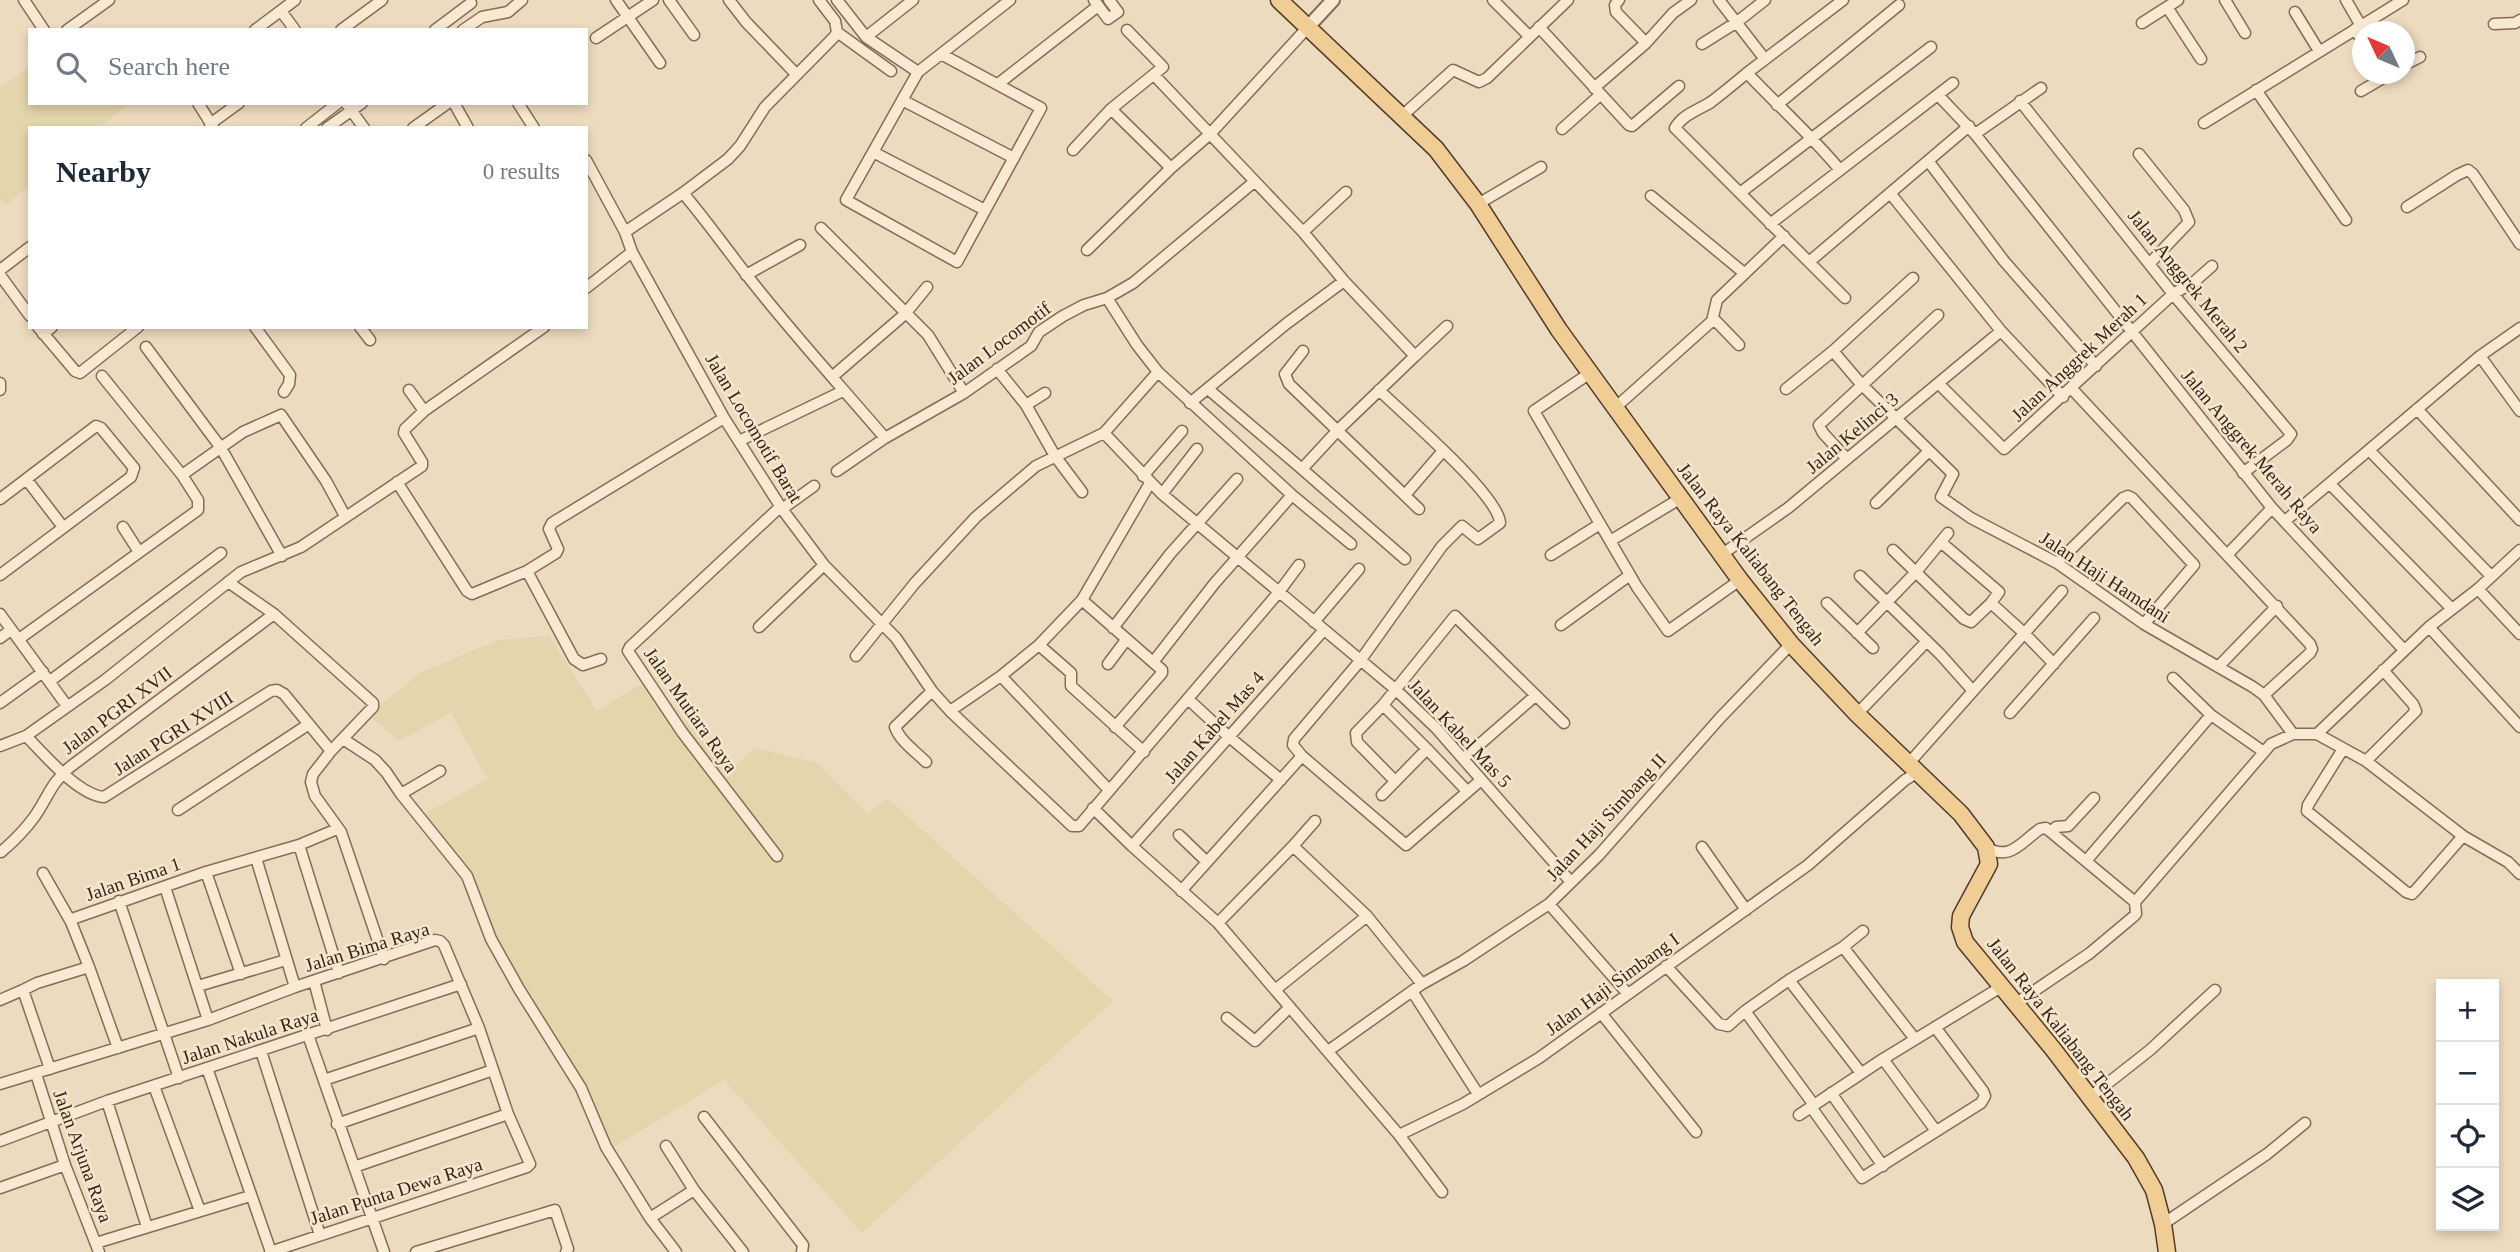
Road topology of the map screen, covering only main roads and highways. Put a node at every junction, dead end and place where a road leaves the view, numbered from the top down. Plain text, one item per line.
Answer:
1 (1279, 0) edge
2 (2167, 1252) edge

1 - 2 main road, Jalan Raya Kaliabang Tengah

